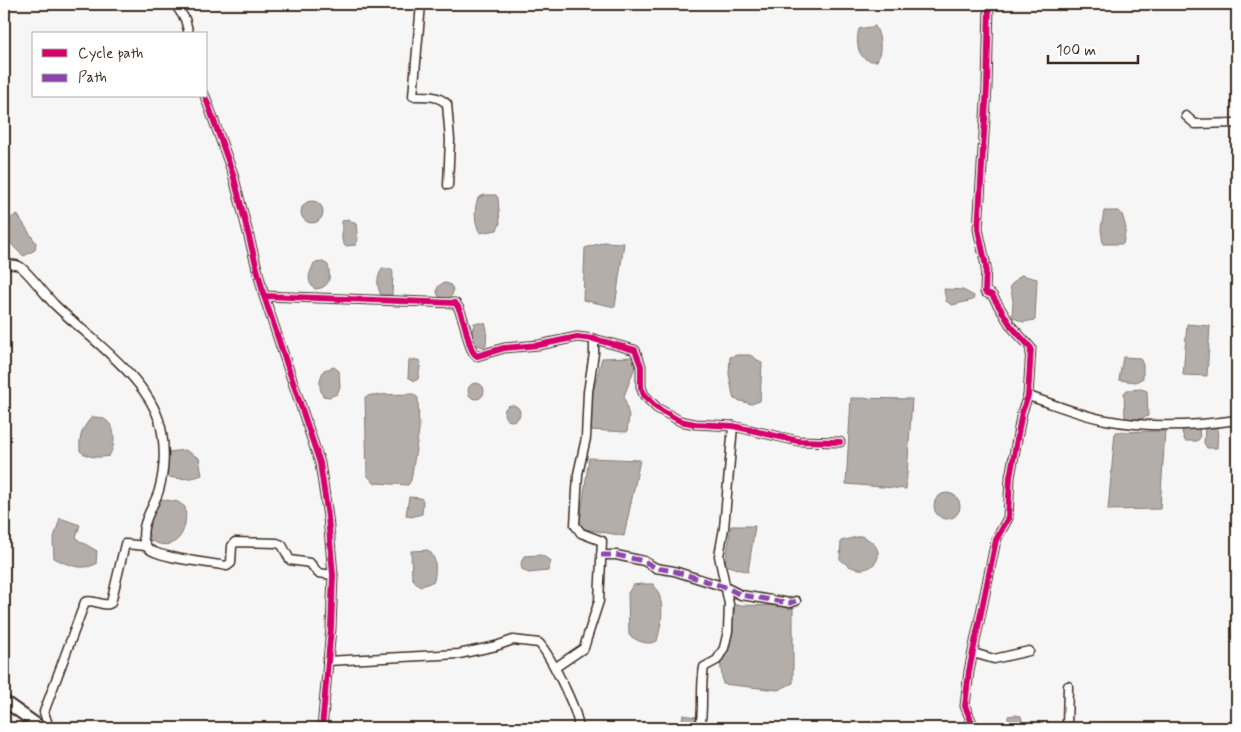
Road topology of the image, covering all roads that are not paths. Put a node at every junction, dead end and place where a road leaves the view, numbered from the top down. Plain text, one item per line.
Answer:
1 (175, 4) edge
2 (421, 4) edge
3 (989, 4) edge
4 (188, 32) edge
5 (206, 98) edge
6 (1186, 116) dead end
7 (1237, 123) edge
8 (448, 185) dead end
9 (4, 264) edge
10 (264, 296) junction
11 (594, 338) junction
12 (1028, 396) junction
13 (1237, 420) edge
14 (733, 426) junction
15 (840, 442) dead end
16 (146, 546) junction
17 (601, 554) junction
18 (332, 575) junction
19 (725, 587) junction
20 (796, 601) dead end
21 (1028, 651) dead end
22 (973, 653) junction
23 (327, 660) junction
24 (556, 667) junction
25 (1068, 686) dead end
26 (4, 701) edge
27 (42, 728) edge
28 (48, 728) edge
29 (322, 728) edge
30 (578, 728) edge
31 (700, 728) edge
32 (977, 728) edge
33 (1067, 728) edge
34 (1106, 728) edge
35 (1132, 728) edge

1 - 4 street
2 - 8 street
3 - 12 street
5 - 10 street
6 - 7 street
9 - 16 street
10 - 11 street
10 - 18 street
11 - 14 street
11 - 17 street
12 - 13 street
12 - 22 street
14 - 15 street
14 - 19 street
16 - 18 street
16 - 28 street
17 - 19 street
17 - 24 street
18 - 23 street
19 - 20 street
19 - 31 street
21 - 22 street
22 - 32 street
23 - 24 street
23 - 29 street
24 - 30 street
25 - 33 street
26 - 27 main road
34 - 35 street

